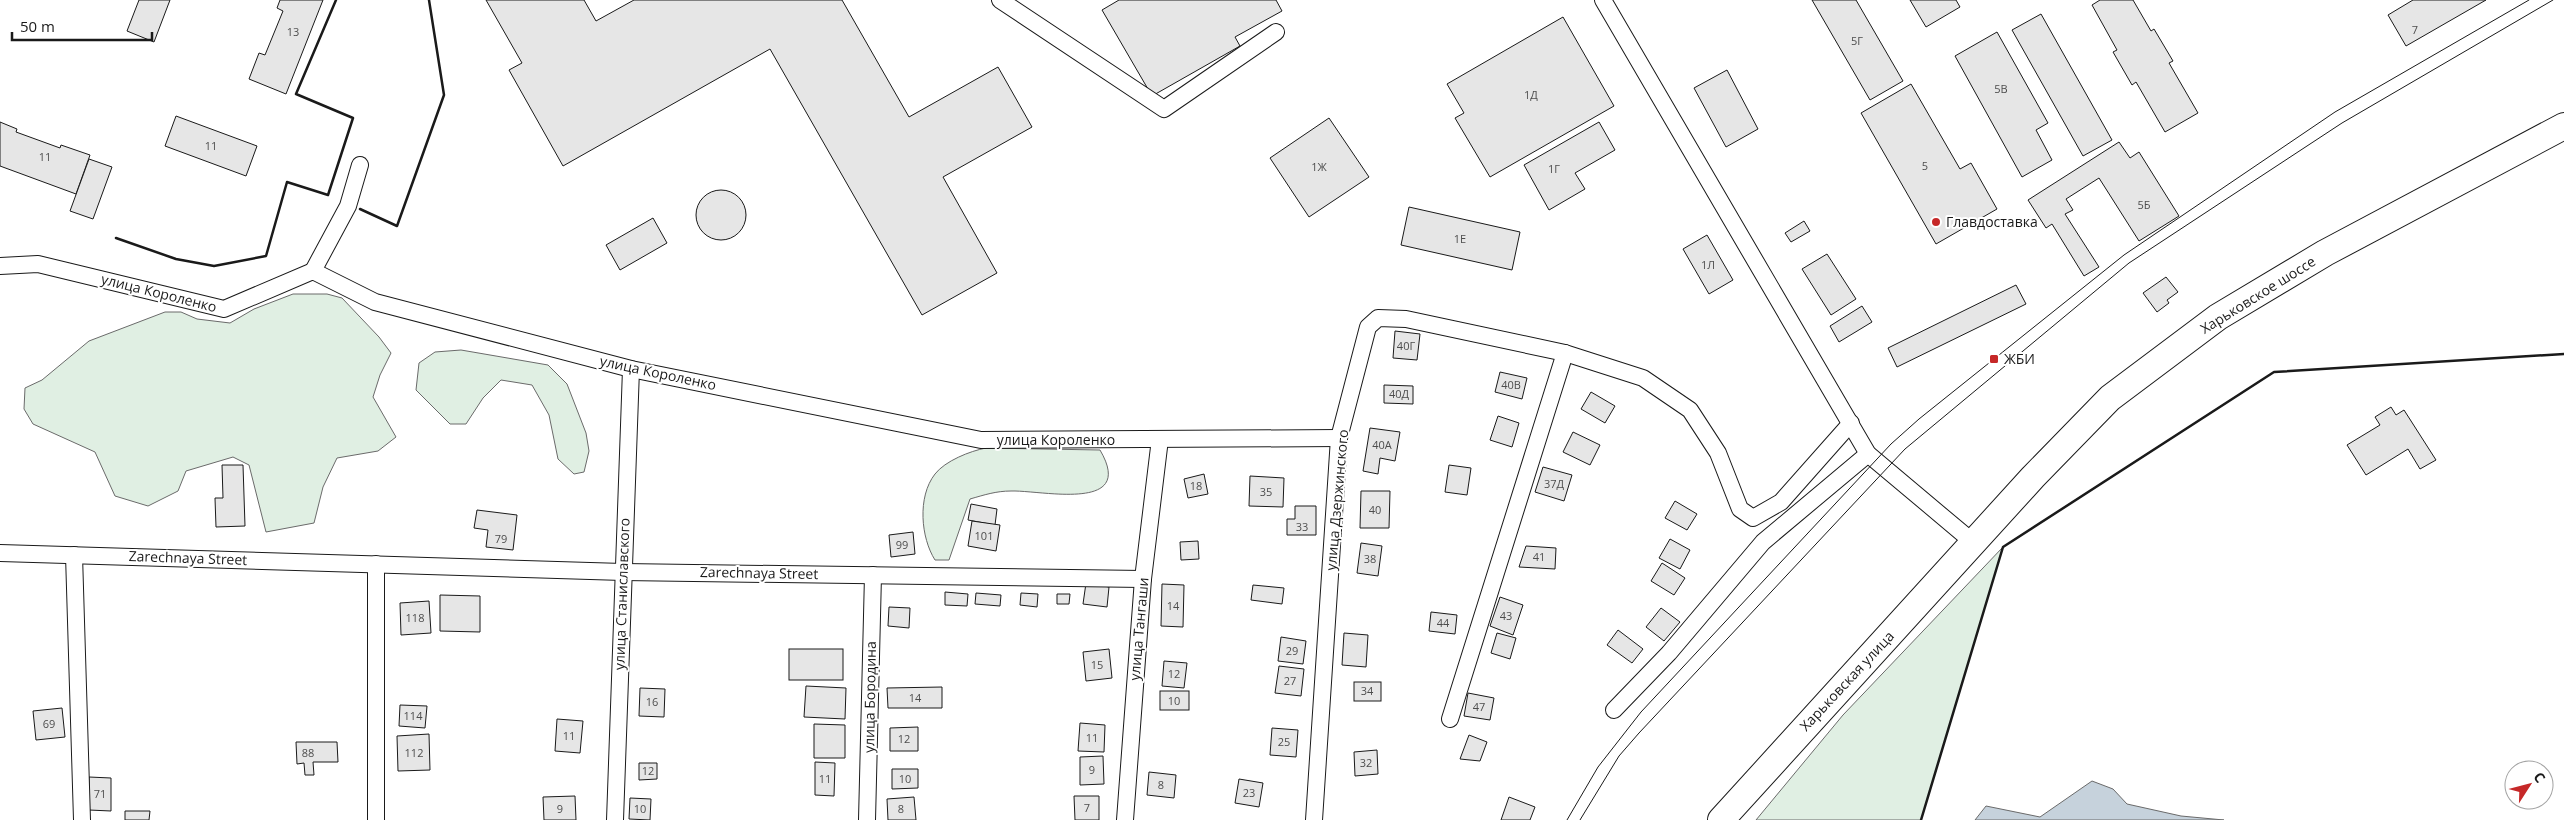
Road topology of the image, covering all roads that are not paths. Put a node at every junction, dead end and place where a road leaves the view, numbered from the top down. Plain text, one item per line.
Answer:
1 (1000, 0) edge
2 (1603, 0) edge
3 (1276, 32) dead end
4 (2564, 126) edge
5 (360, 165) dead end
6 (0, 266) edge
7 (313, 271) junction
8 (1565, 353) junction
9 (631, 369) junction
10 (1851, 423) junction
11 (1339, 438) junction
12 (1160, 439) junction
13 (1868, 454) junction
14 (1974, 544) junction
15 (0, 553) edge
16 (74, 555) junction
17 (376, 564) junction
18 (623, 572) junction
19 (873, 575) junction
20 (1143, 580) junction
21 (1614, 710) dead end
22 (1450, 719) dead end
23 (82, 820) edge
24 (376, 820) edge
25 (615, 820) edge
26 (867, 820) edge
27 (1125, 820) edge
28 (1314, 820) edge
29 (1721, 820) edge

1 - 3 street
2 - 10 street
4 - 14 main road, Харьковское шоссе
5 - 7 street
6 - 7 street, улица Короленко
7 - 9 street, улица Короленко
8 - 10 street, улица Дзержинского
8 - 11 street, улица Дзержинского
8 - 22 street
9 - 12 street, улица Короленко
9 - 18 street, улица Станиславского
10 - 13 street
11 - 12 street, улица Короленко
11 - 28 street, улица Дзержинского
12 - 20 street, улица Тангаши
13 - 14 street
13 - 21 street
14 - 29 main road, Харьковская улица
15 - 16 street, Zarechnaya Street
16 - 17 street, Zarechnaya Street
16 - 23 street
17 - 18 street, Zarechnaya Street
17 - 24 street
18 - 19 street, Zarechnaya Street
18 - 25 street, улица Станиславского
19 - 20 street, Zarechnaya Street
19 - 26 street, улица Бородина
20 - 27 street, улица Тангаши

